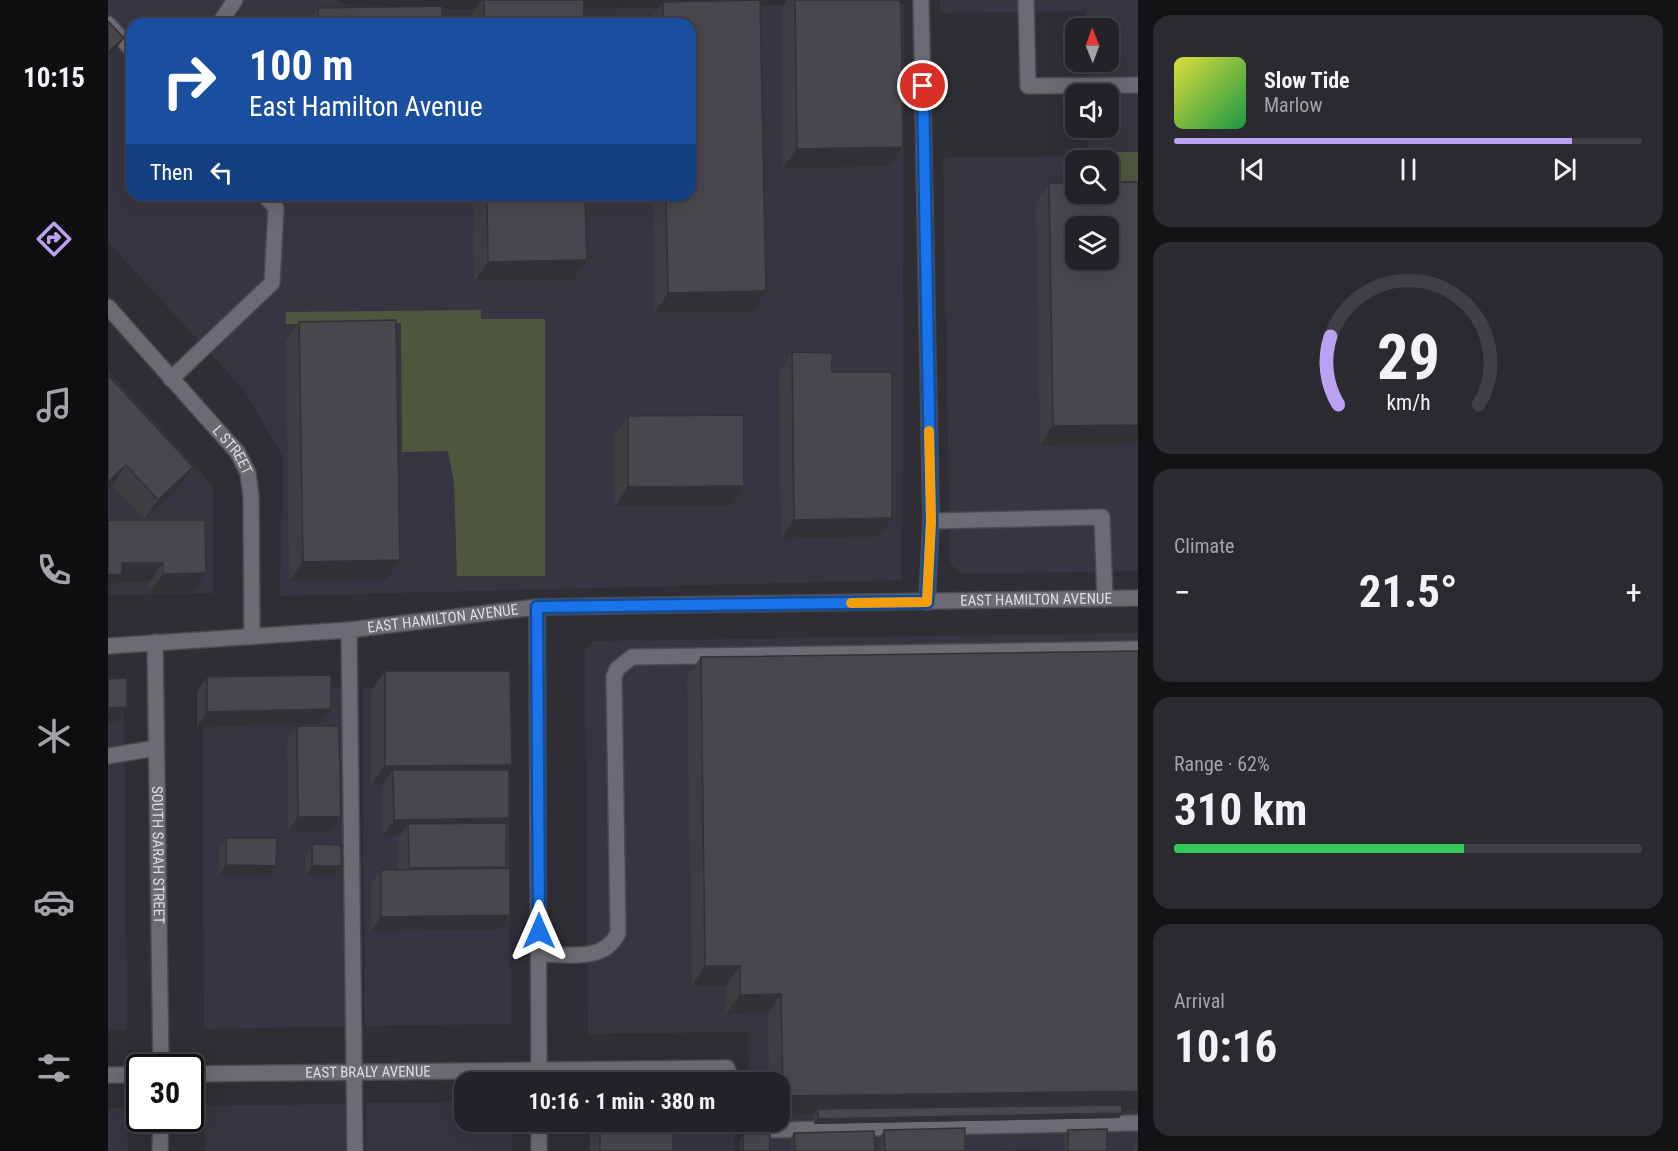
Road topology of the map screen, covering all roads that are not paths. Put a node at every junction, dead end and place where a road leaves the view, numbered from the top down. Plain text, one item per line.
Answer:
1 (235, 0) edge
2 (921, 0) edge
3 (1026, 0) edge
4 (223, 18) edge
5 (108, 24) edge
6 (126, 44) edge
7 (1138, 85) edge
8 (270, 201) edge
9 (108, 308) edge
10 (171, 379) junction
11 (931, 521) junction
12 (1138, 598) edge
13 (1105, 599) junction
14 (927, 602) junction
15 (537, 607) junction
16 (349, 630) junction
17 (252, 636) junction
18 (155, 642) junction
19 (108, 646) edge
20 (1138, 649) edge
21 (156, 748) junction
22 (108, 756) edge
23 (539, 954) junction
24 (160, 1054) edge
25 (354, 1072) junction
26 (539, 1072) edge
27 (204, 1074) edge
28 (108, 1075) edge
29 (126, 1075) edge
30 (454, 1075) edge
31 (1138, 1123) edge
32 (790, 1130) edge
33 (160, 1132) edge
34 (539, 1132) edge
35 (160, 1151) edge
36 (355, 1151) edge
37 (539, 1151) edge

1 - 4 street
2 - 11 street
3 - 7 street
5 - 6 street
8 - 10 street
9 - 10 street, L STREET
10 - 17 street, L STREET
11 - 13 street
11 - 14 street
12 - 13 street, EAST HAMILTON AVENUE
13 - 14 street, EAST HAMILTON AVENUE
14 - 15 street, EAST HAMILTON AVENUE
15 - 16 street, EAST HAMILTON AVENUE
15 - 23 street
16 - 17 street, EAST HAMILTON AVENUE
16 - 25 street
17 - 18 street, EAST HAMILTON AVENUE
18 - 19 street, EAST HAMILTON AVENUE
18 - 21 street, SOUTH SARAH STREET
20 - 23 street
21 - 22 street
21 - 24 street, SOUTH SARAH STREET
23 - 26 street
25 - 27 street, EAST BRALY AVENUE
25 - 30 street, EAST BRALY AVENUE
25 - 36 street
28 - 29 street
31 - 32 street
33 - 35 street
34 - 37 street

